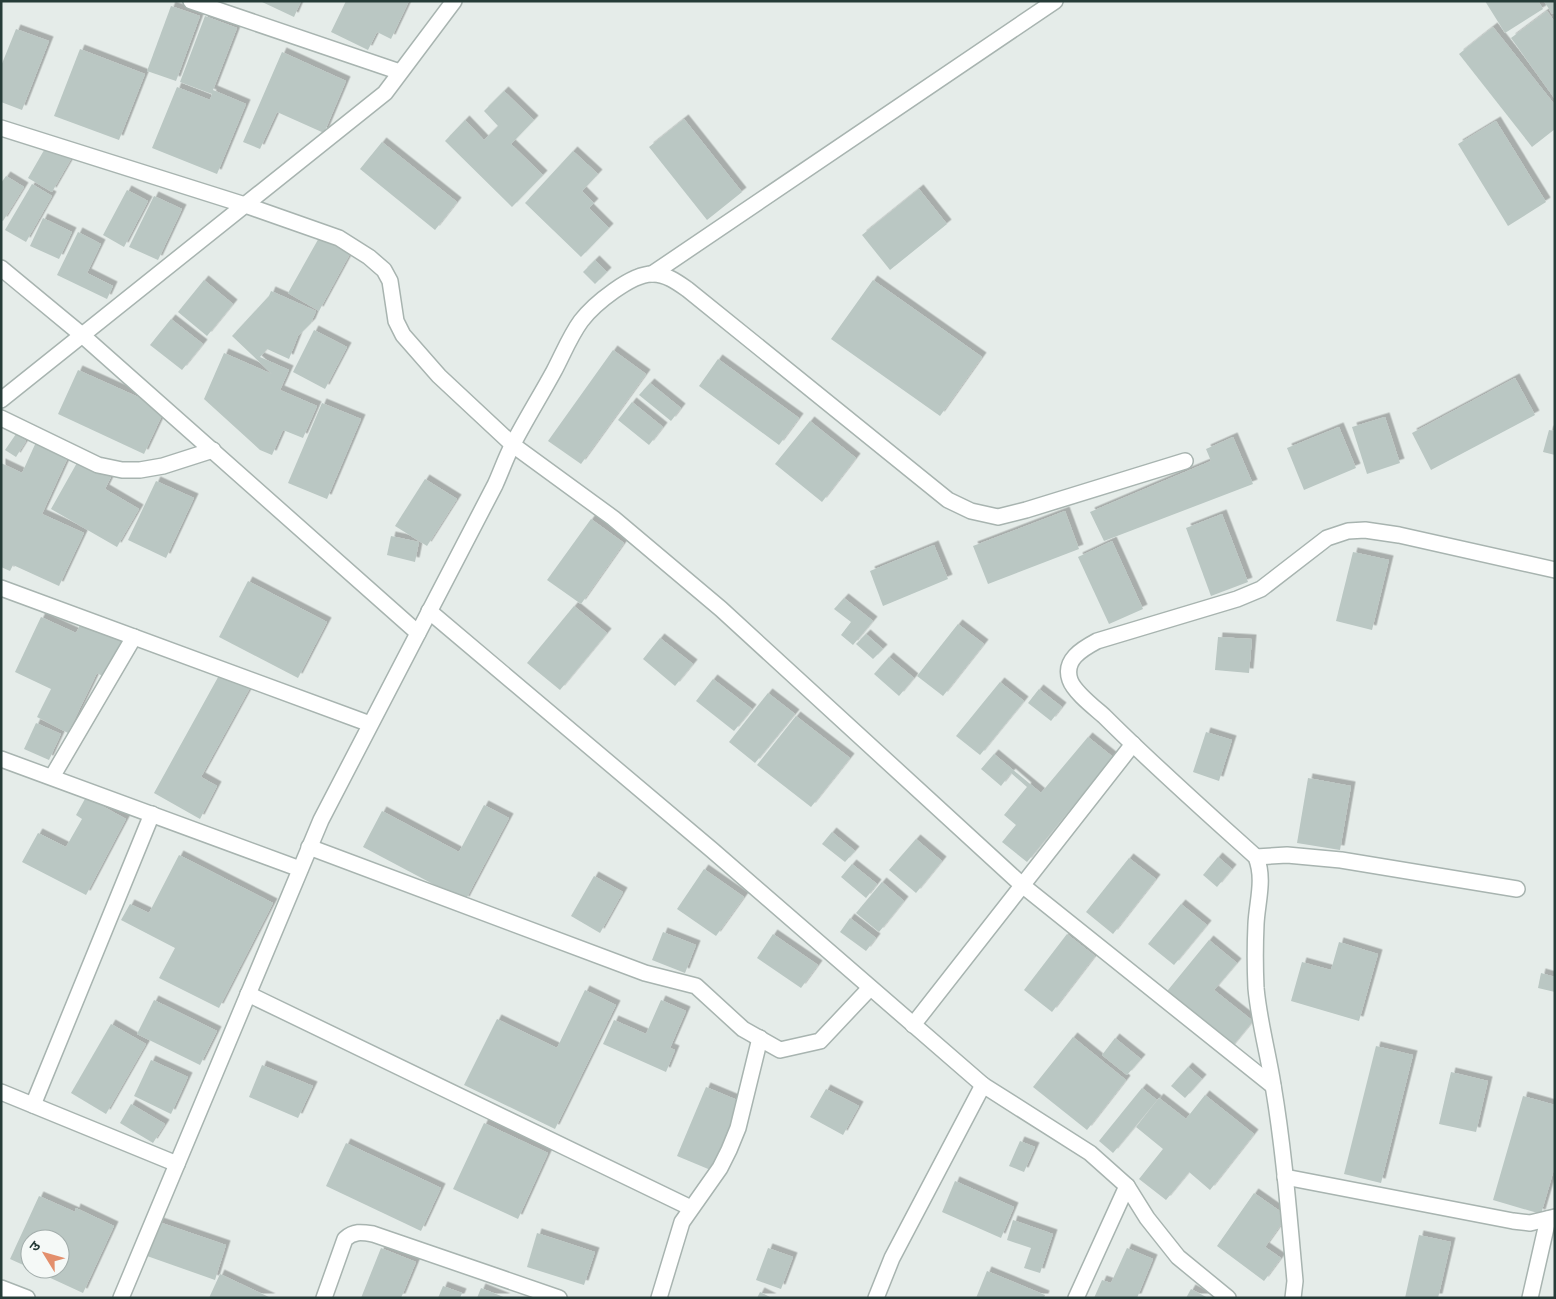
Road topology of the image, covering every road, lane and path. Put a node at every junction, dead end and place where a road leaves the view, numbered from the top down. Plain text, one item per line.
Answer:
1 (191, 1) edge
2 (454, 1) edge
3 (1055, 1) edge
4 (400, 72) junction
5 (1, 128) edge
6 (245, 205) junction
7 (1, 268) edge
8 (652, 274) junction
9 (82, 335) junction
10 (1, 400) edge
11 (1, 418) edge
12 (513, 445) junction
13 (213, 450) junction
14 (1186, 461) dead end
15 (1555, 570) edge
16 (1, 588) edge
17 (429, 611) junction
18 (418, 633) junction
19 (134, 637) junction
20 (370, 724) junction
21 (1132, 744) junction
22 (1, 759) edge
23 (52, 777) junction
24 (152, 814) junction
25 (309, 846) junction
26 (1256, 857) junction
27 (300, 870) junction
28 (1022, 885) junction
29 (1517, 889) dead end
30 (870, 988) junction
31 (248, 994) junction
32 (913, 1025) junction
33 (760, 1038) junction
34 (982, 1085) junction
35 (1273, 1086) junction
36 (1, 1092) edge
37 (33, 1105) junction
38 (177, 1164) junction
39 (1285, 1177) junction
40 (1127, 1186) junction
41 (691, 1208) junction
42 (1551, 1218) edge
43 (1, 1288) edge
44 (27, 1298) edge
45 (121, 1298) edge
46 (324, 1298) edge
47 (559, 1298) edge
48 (659, 1298) edge
49 (876, 1298) edge
50 (1076, 1298) edge
51 (1228, 1298) edge
52 (1293, 1298) edge
53 (1530, 1298) edge

1 - 4 street
2 - 4 street
3 - 8 street
4 - 6 street
5 - 6 street
6 - 9 street
6 - 12 street
7 - 9 street
8 - 12 street
8 - 14 street
9 - 10 street
9 - 13 street
11 - 13 street
12 - 17 street
12 - 28 street
13 - 18 street
15 - 21 street
16 - 19 street
17 - 18 street
17 - 30 street
18 - 20 street
19 - 20 street
19 - 23 street
20 - 25 street
21 - 26 street
21 - 28 street
22 - 23 street
23 - 24 street
24 - 27 street
24 - 37 street
25 - 27 street
25 - 33 street
26 - 29 street
26 - 35 street
27 - 31 street
28 - 32 street
28 - 35 street
30 - 32 street
30 - 33 street
31 - 38 street
31 - 41 street
32 - 34 street
33 - 41 street
34 - 40 street
34 - 49 street
35 - 39 street
36 - 37 street
37 - 38 street
38 - 45 street
39 - 42 street
39 - 52 street
40 - 50 street
40 - 51 street
41 - 48 street
42 - 53 street
43 - 44 street
46 - 47 street

